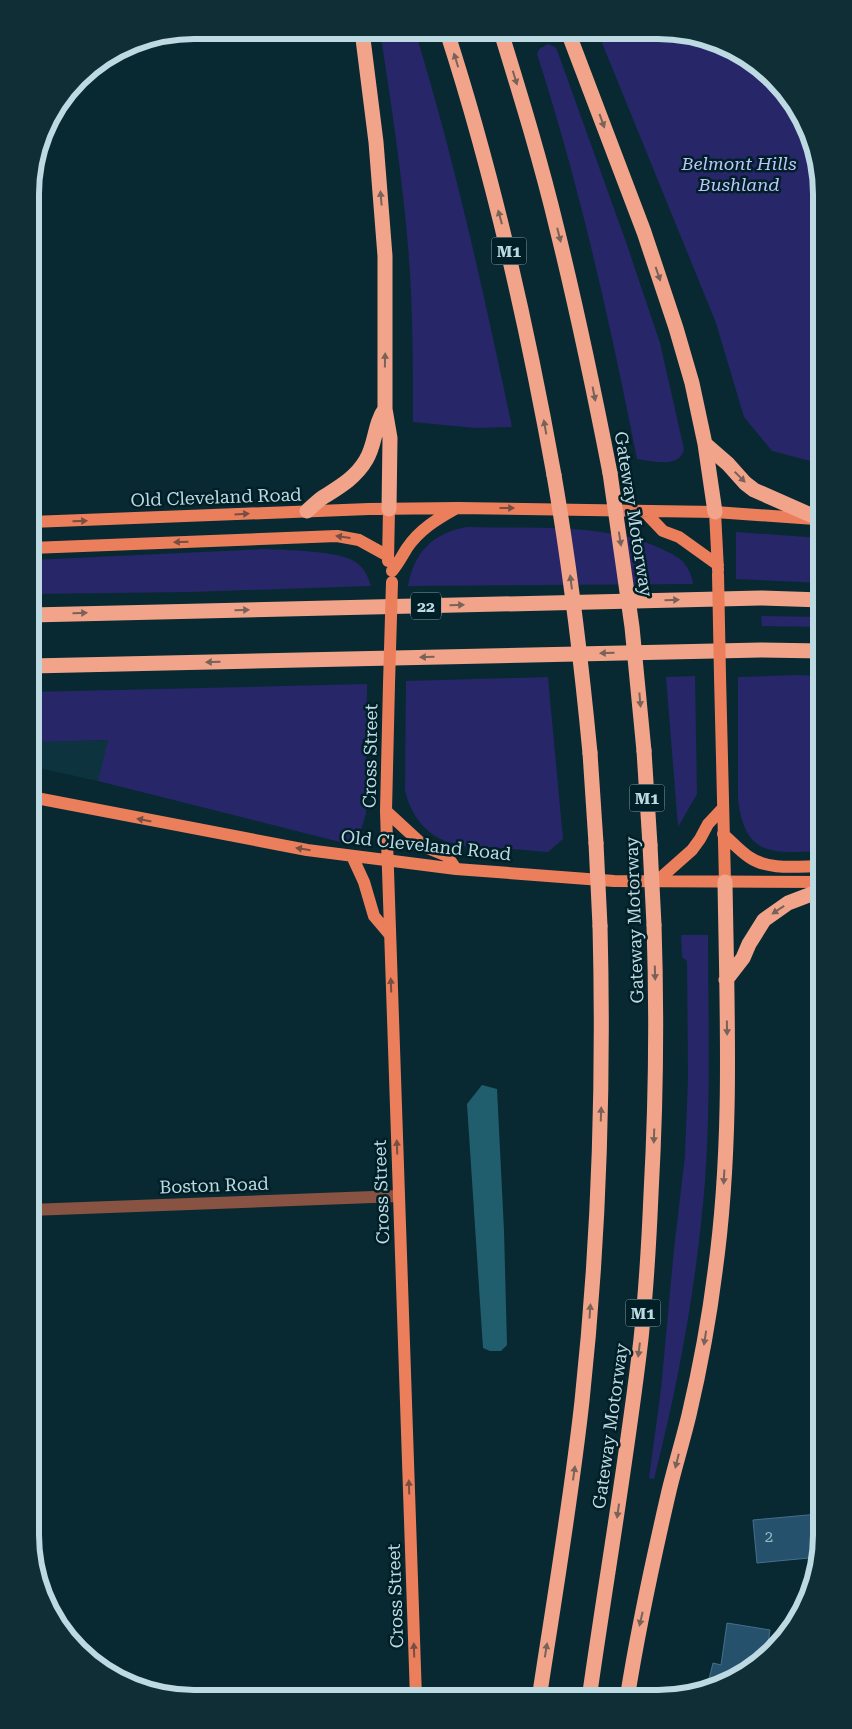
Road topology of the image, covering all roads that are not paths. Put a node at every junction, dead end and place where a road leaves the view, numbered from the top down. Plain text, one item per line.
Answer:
1 (363, 39) edge
2 (449, 39) edge
3 (503, 39) edge
4 (571, 39) edge
5 (385, 409) junction
6 (704, 444) junction
7 (458, 508) junction
8 (389, 509) junction
9 (307, 511) junction
10 (644, 511) junction
11 (715, 512) junction
12 (813, 516) edge
13 (813, 519) edge
14 (39, 522) edge
15 (39, 548) edge
16 (388, 556) junction
17 (718, 570) junction
18 (392, 577) junction
19 (813, 600) edge
20 (39, 614) edge
21 (813, 651) edge
22 (39, 666) edge
23 (39, 799) edge
24 (722, 809) junction
25 (386, 812) junction
26 (723, 834) junction
27 (352, 856) junction
28 (388, 860) junction
29 (813, 866) edge
30 (456, 869) junction
31 (657, 881) junction
32 (725, 882) junction
33 (813, 882) edge
34 (813, 893) edge
35 (390, 935) junction
36 (726, 980) junction
37 (398, 1196) junction
38 (39, 1210) edge
39 (416, 1690) edge
40 (540, 1690) edge
41 (590, 1690) edge
42 (628, 1690) edge

5 -> 1 highway
40 -> 2 highway, Gateway Motorway / M1, bridge
3 -> 41 highway, Gateway Motorway / M1, bridge
4 -> 6 highway
5 - 8 highway
5 - 9 highway
6 - 11 highway
6 -> 12 highway
7 - 8 main road, Old Cleveland Road
7 -> 10 main road, Old Cleveland Road
7 - 18 main road
8 - 9 main road, Old Cleveland Road
8 - 16 main road, Cross Street
14 -> 9 main road, Old Cleveland Road
10 - 11 main road, Old Cleveland Road
10 - 17 main road
11 - 13 main road, Old Cleveland Road
11 - 17 main road
16 -> 15 main road
16 - 18 main road, Cross Street
17 - 24 main road, bridge
18 - 25 main road, Cross Street, bridge
20 -> 19 highway, 22
21 -> 22 highway
27 -> 23 main road, Old Cleveland Road
24 - 26 main road
24 - 31 main road
25 - 28 main road, Cross Street
25 - 30 main road
26 - 29 main road
26 - 32 main road
27 - 28 main road, Old Cleveland Road
27 - 35 main road
28 - 30 main road, Old Cleveland Road
28 - 35 main road, Cross Street
30 - 31 main road, Old Cleveland Road
31 - 32 main road, Old Cleveland Road
32 - 33 main road, Old Cleveland Road
32 - 36 highway
34 -> 36 highway
37 -> 35 main road, Cross Street
36 -> 42 highway
37 - 38 street, Boston Road
39 -> 37 main road, Cross Street

